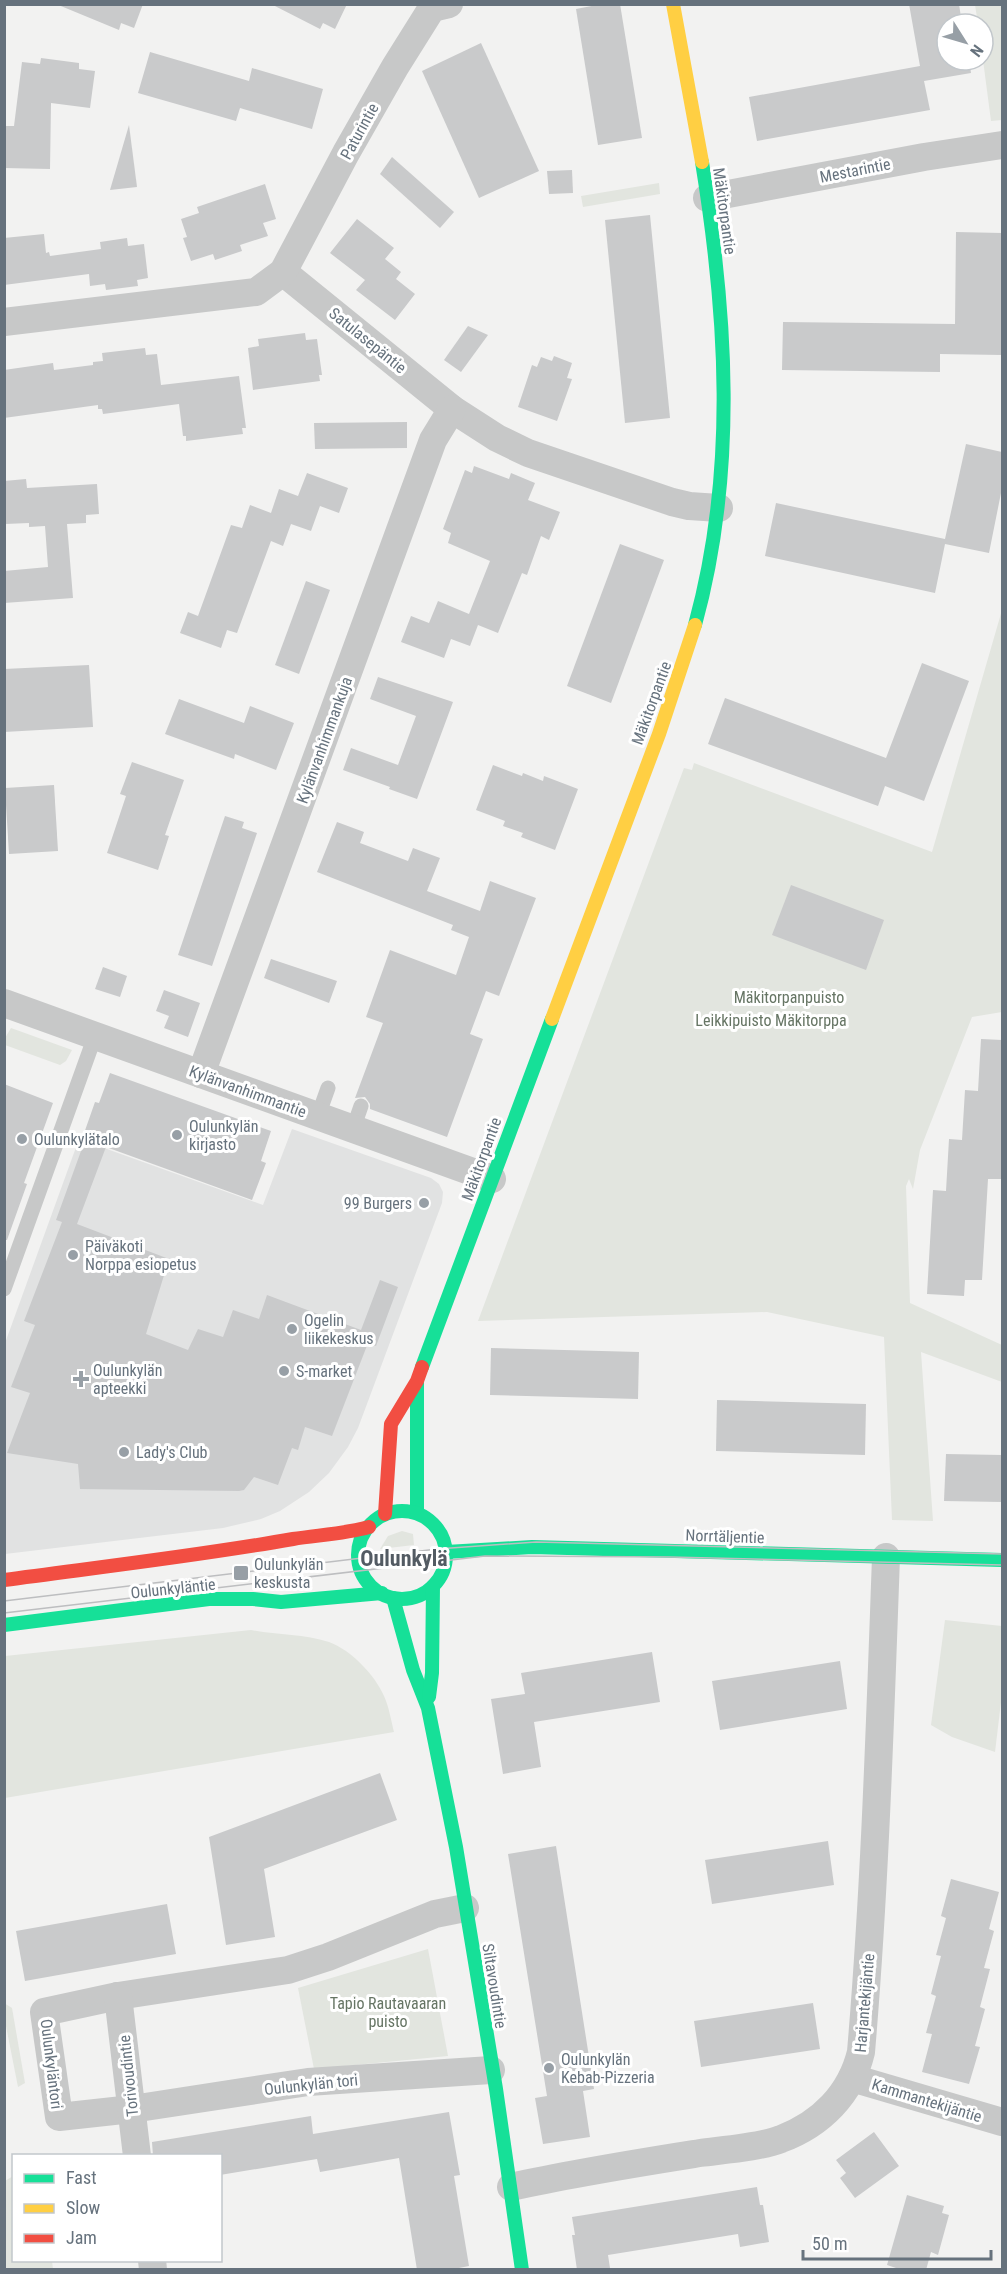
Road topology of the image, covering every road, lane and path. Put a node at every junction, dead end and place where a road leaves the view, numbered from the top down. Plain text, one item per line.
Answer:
1 (673, 4) edge
2 (436, 6) edge
3 (1002, 146) edge
4 (707, 198) junction
5 (283, 272) junction
6 (4, 322) edge
7 (452, 409) junction
8 (719, 508) junction
9 (7, 1009) edge
10 (95, 1036) junction
11 (201, 1074) junction
12 (328, 1088) dead end
13 (318, 1116) junction
14 (492, 1179) junction
15 (4, 1289) edge
16 (417, 1381) junction
17 (417, 1513) junction
18 (385, 1514) junction
19 (369, 1527) junction
20 (446, 1552) junction
21 (886, 1557) junction
22 (1002, 1560) edge
23 (4, 1580) edge
24 (433, 1586) junction
25 (387, 1595) junction
26 (4, 1625) edge
27 (428, 1708) junction
28 (465, 1908) junction
29 (118, 1996) junction
30 (491, 2070) junction
31 (852, 2078) junction
32 (132, 2109) junction
33 (1002, 2122) edge
34 (137, 2154) edge
35 (511, 2187) junction
36 (522, 2270) edge

1 - 4 street, Mäkitorpantie
2 - 5 street, Paturintie
3 - 4 street, Mestarintie
4 - 8 street, Mäkitorpantie
5 - 6 street
5 - 7 street, Satulasepäntie
7 - 8 street, Satulasepäntie
7 - 11 street, Kylänvanhimmankuja
8 - 14 street, Mäkitorpantie
9 - 10 street, Kylänvanhimmantie
10 - 11 street, Kylänvanhimmantie
10 - 15 lane
11 - 13 street, Kylänvanhimmantie
12 - 13 lane
13 - 14 street, Kylänvanhimmantie
14 - 16 street, Mäkitorpantie
16 - 17 street, Mäkitorpantie
16 - 18 street, Mäkitorpantie
17 - 18 street
17 - 20 street
18 - 19 street
19 - 23 street, Oulunkyläntie
19 - 25 street
20 - 21 street, Norrtäljentie
20 - 24 street
21 - 22 street, Norrtäljentie
21 - 31 street, Harjantekijäntie
24 - 25 street
24 - 27 street, Siltavoudintie
25 - 26 street, Oulunkyläntie
25 - 27 street, Siltavoudintie
27 - 28 street, Siltavoudintie
28 - 29 street
28 - 30 street, Siltavoudintie
29 - 32 street, Torivoudintie
29 - 32 street, Oulunkyläntori
30 - 32 street, Oulunkylän tori
30 - 35 street, Siltavoudintie
31 - 33 street, Kammantekijäntie
31 - 35 street, Harjantekijäntie
32 - 34 street, Torivoudintie
35 - 36 street, Siltavoudintie

